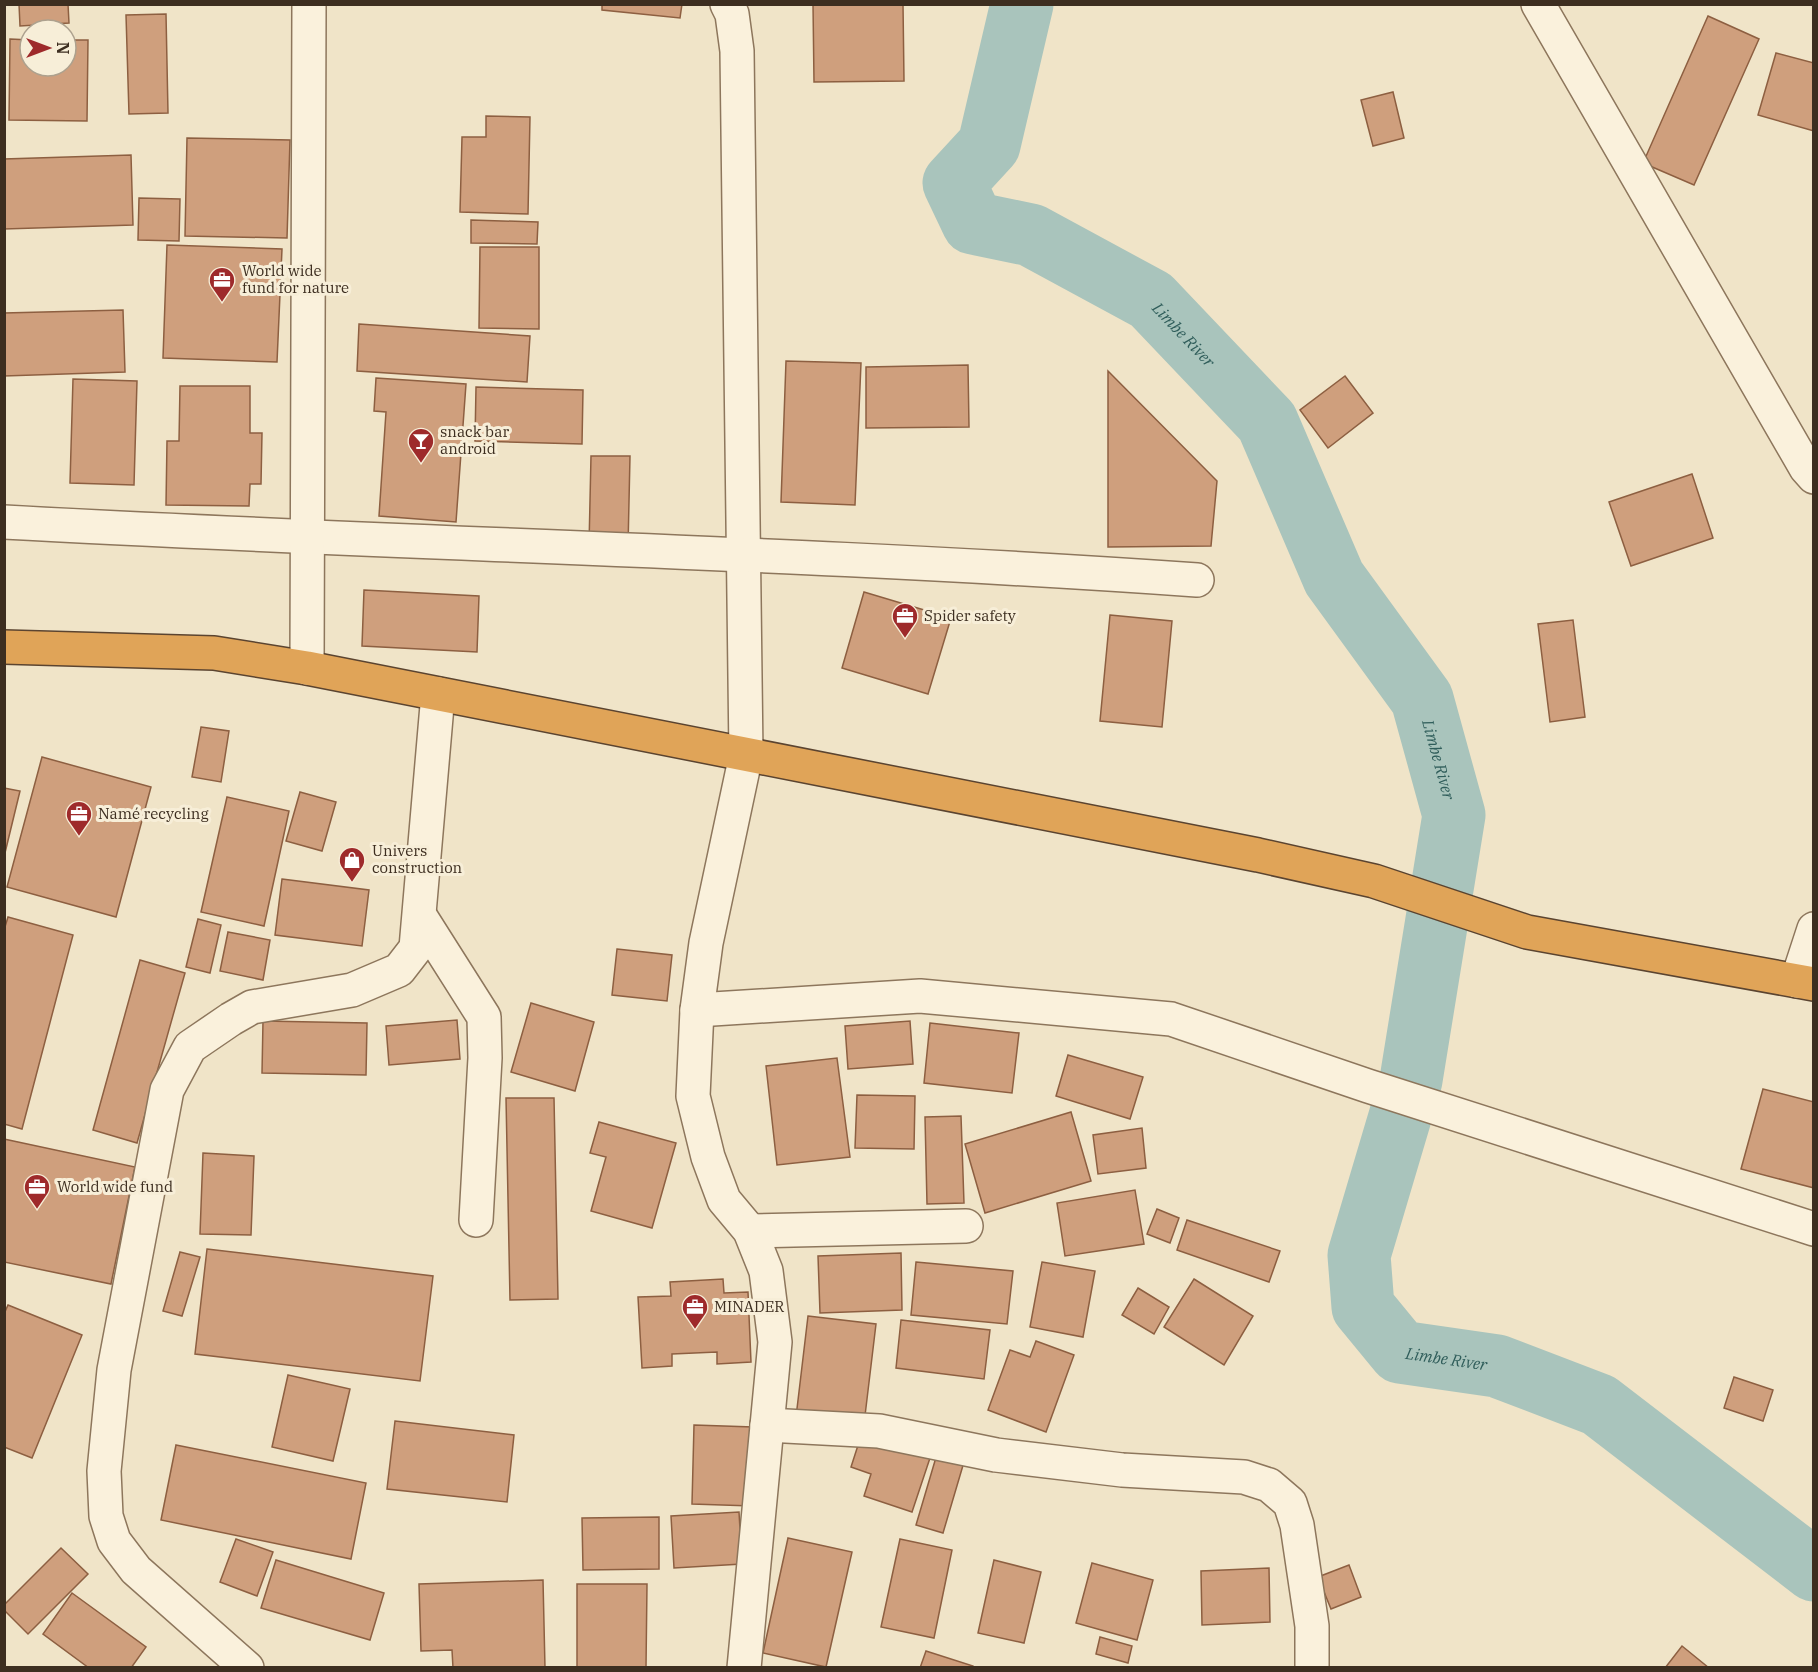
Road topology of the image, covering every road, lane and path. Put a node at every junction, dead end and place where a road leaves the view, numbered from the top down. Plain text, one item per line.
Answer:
1 (309, 4) edge
2 (727, 4) edge
3 (1538, 4) edge
4 (1814, 477) edge
5 (4, 522) edge
6 (306, 538) junction
7 (742, 555) junction
8 (1197, 580) dead end
9 (4, 647) edge
10 (307, 668) junction
11 (438, 693) junction
12 (746, 755) junction
13 (420, 916) junction
14 (1814, 929) edge
15 (1805, 982) edge
16 (697, 1010) junction
17 (476, 1220) dead end
18 (966, 1226) dead end
19 (1814, 1229) edge
20 (750, 1231) junction
21 (767, 1425) junction
22 (247, 1668) edge
23 (744, 1668) edge
24 (1312, 1668) edge

1 - 6 street
2 - 7 street
3 - 4 street
5 - 6 street
6 - 7 street
6 - 10 street
7 - 8 street
7 - 12 street
9 - 10 highway
10 - 11 highway
11 - 12 highway
11 - 13 street
12 - 15 highway
12 - 16 street
13 - 17 street
13 - 22 street
14 - 15 street
16 - 19 street
16 - 20 street
18 - 20 street
20 - 21 street
21 - 23 street
21 - 24 street

